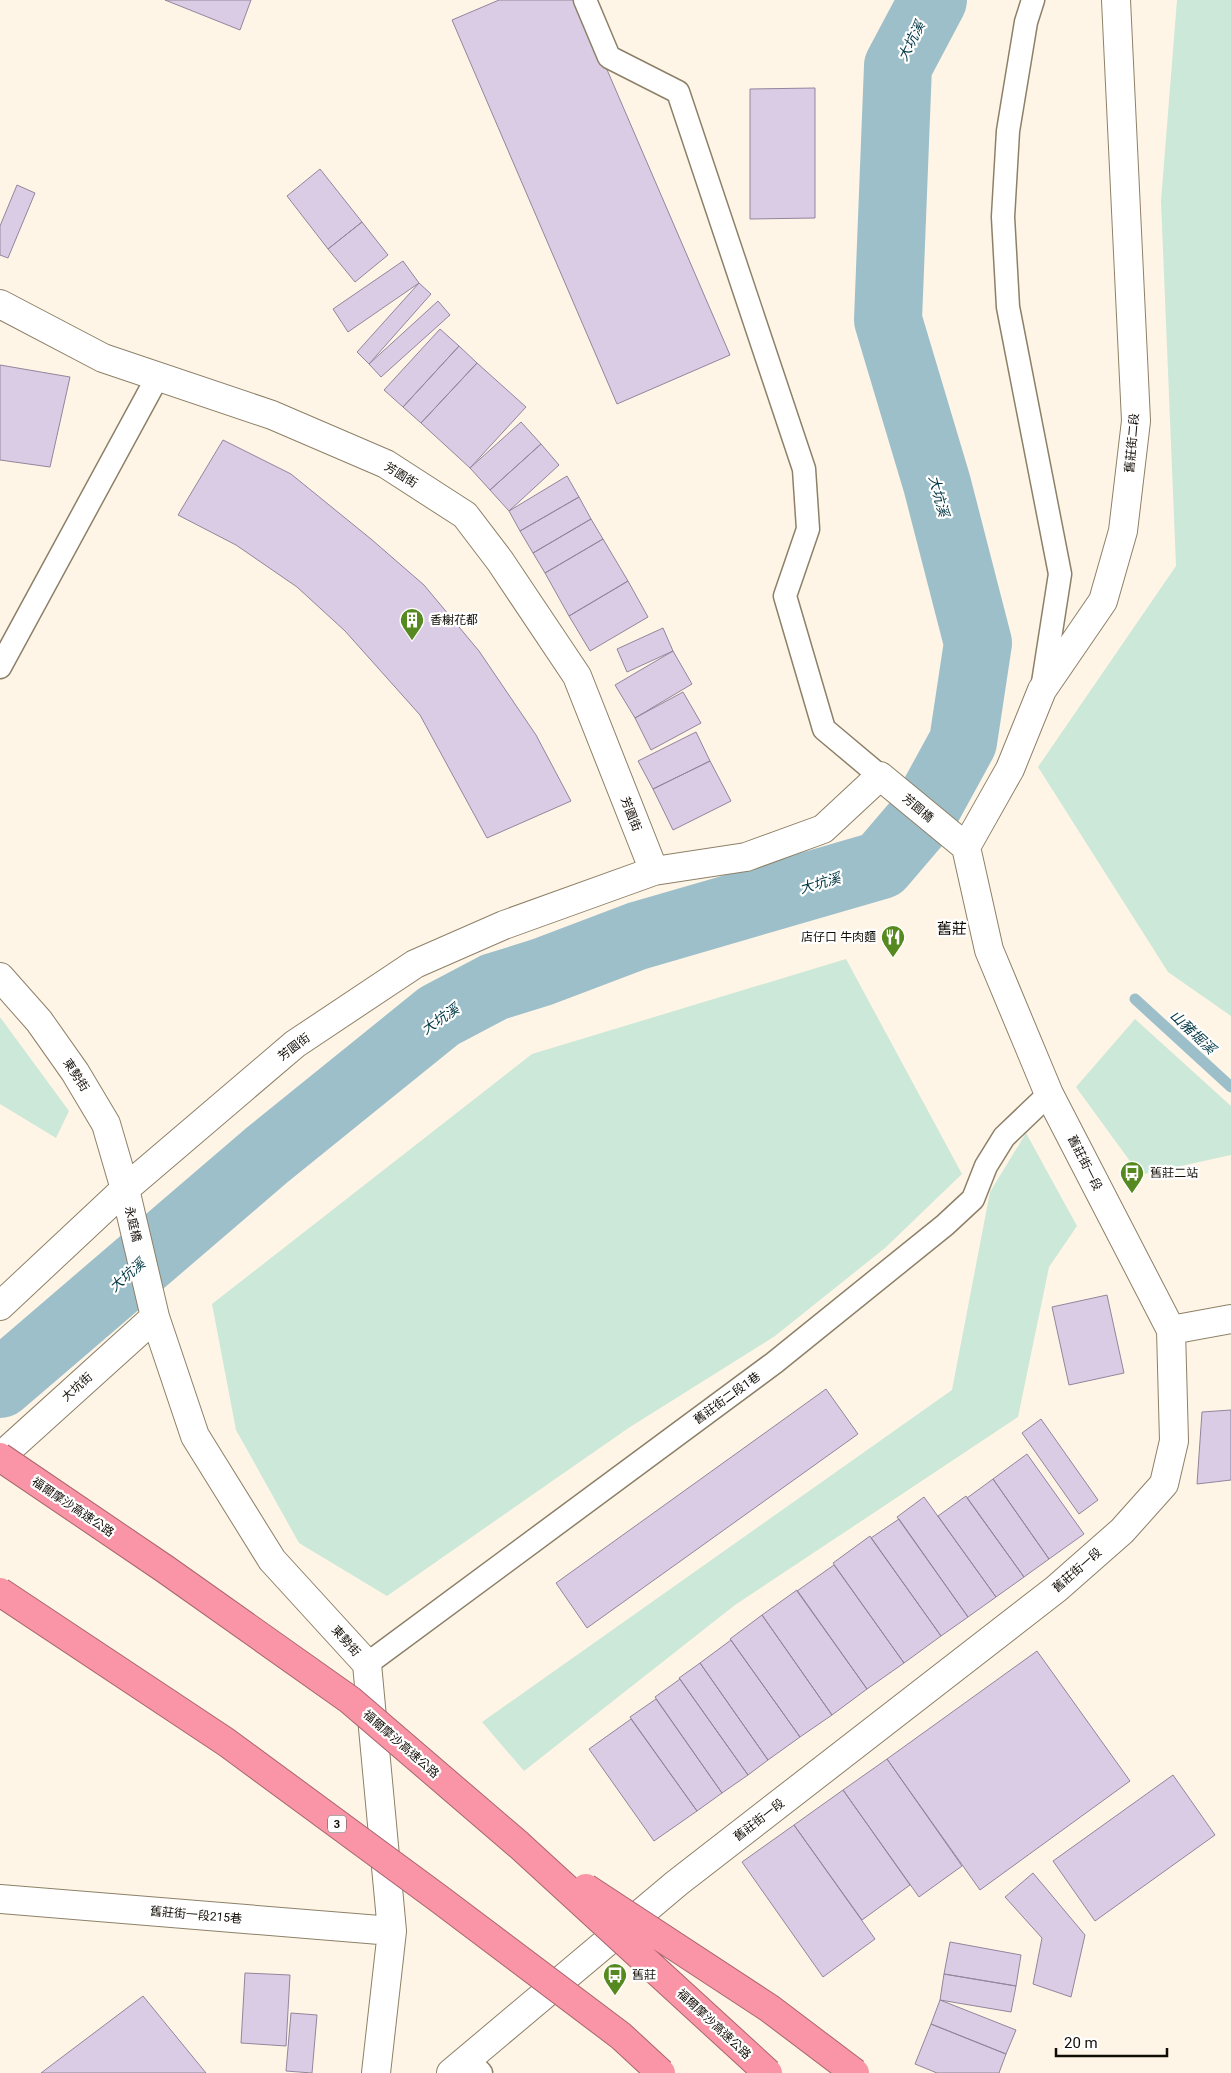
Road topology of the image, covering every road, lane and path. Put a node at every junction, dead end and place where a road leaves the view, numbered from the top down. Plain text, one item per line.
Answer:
1 (585, 0) edge
2 (1033, 0) edge
3 (1116, 0) edge
4 (0, 304) edge
5 (158, 376) junction
6 (0, 667) edge
7 (1042, 690) junction
8 (884, 780) junction
9 (956, 840) junction
10 (654, 871) junction
11 (0, 977) edge
12 (1049, 1094) junction
13 (125, 1189) junction
14 (0, 1306) edge
15 (155, 1317) junction
16 (1231, 1319) edge
17 (1172, 1330) junction
18 (0, 1457) edge
19 (0, 1592) edge
20 (367, 1664) junction
21 (519, 1845) junction
22 (0, 1899) edge
23 (392, 1930) junction
24 (466, 2068) edge
25 (376, 2073) edge
26 (661, 2073) edge
27 (768, 2073) edge
28 (855, 2073) edge

1 - 8 lane
2 - 7 lane
3 - 7 street, 舊莊街二段
4 - 5 street, 芳園街
5 - 6 lane
5 - 10 street, 芳園街
7 - 9 street, 舊莊街二段
8 - 9 street, 芳園橋
8 - 10 street
9 - 12 street, 舊莊街一段
10 - 13 street, 芳園街
11 - 13 street, 東勢街
12 - 17 street, 舊莊街一段
12 - 20 lane, 舊莊街二段1巷
13 - 14 street, 芳園街
13 - 15 street, 永庭橋
15 - 18 street, 大坑街
15 - 20 street, 東勢街
16 - 17 street
17 - 24 street, 舊莊街一段
18 - 21 highway, 福爾摩沙高速公路, bridge
19 - 26 highway, 3, bridge
20 - 23 street, 東勢街
21 - 27 highway, 福爾摩沙高速公路, bridge
21 - 28 highway, bridge
22 - 23 street, 舊莊街一段215巷
23 - 25 street, 東勢街

